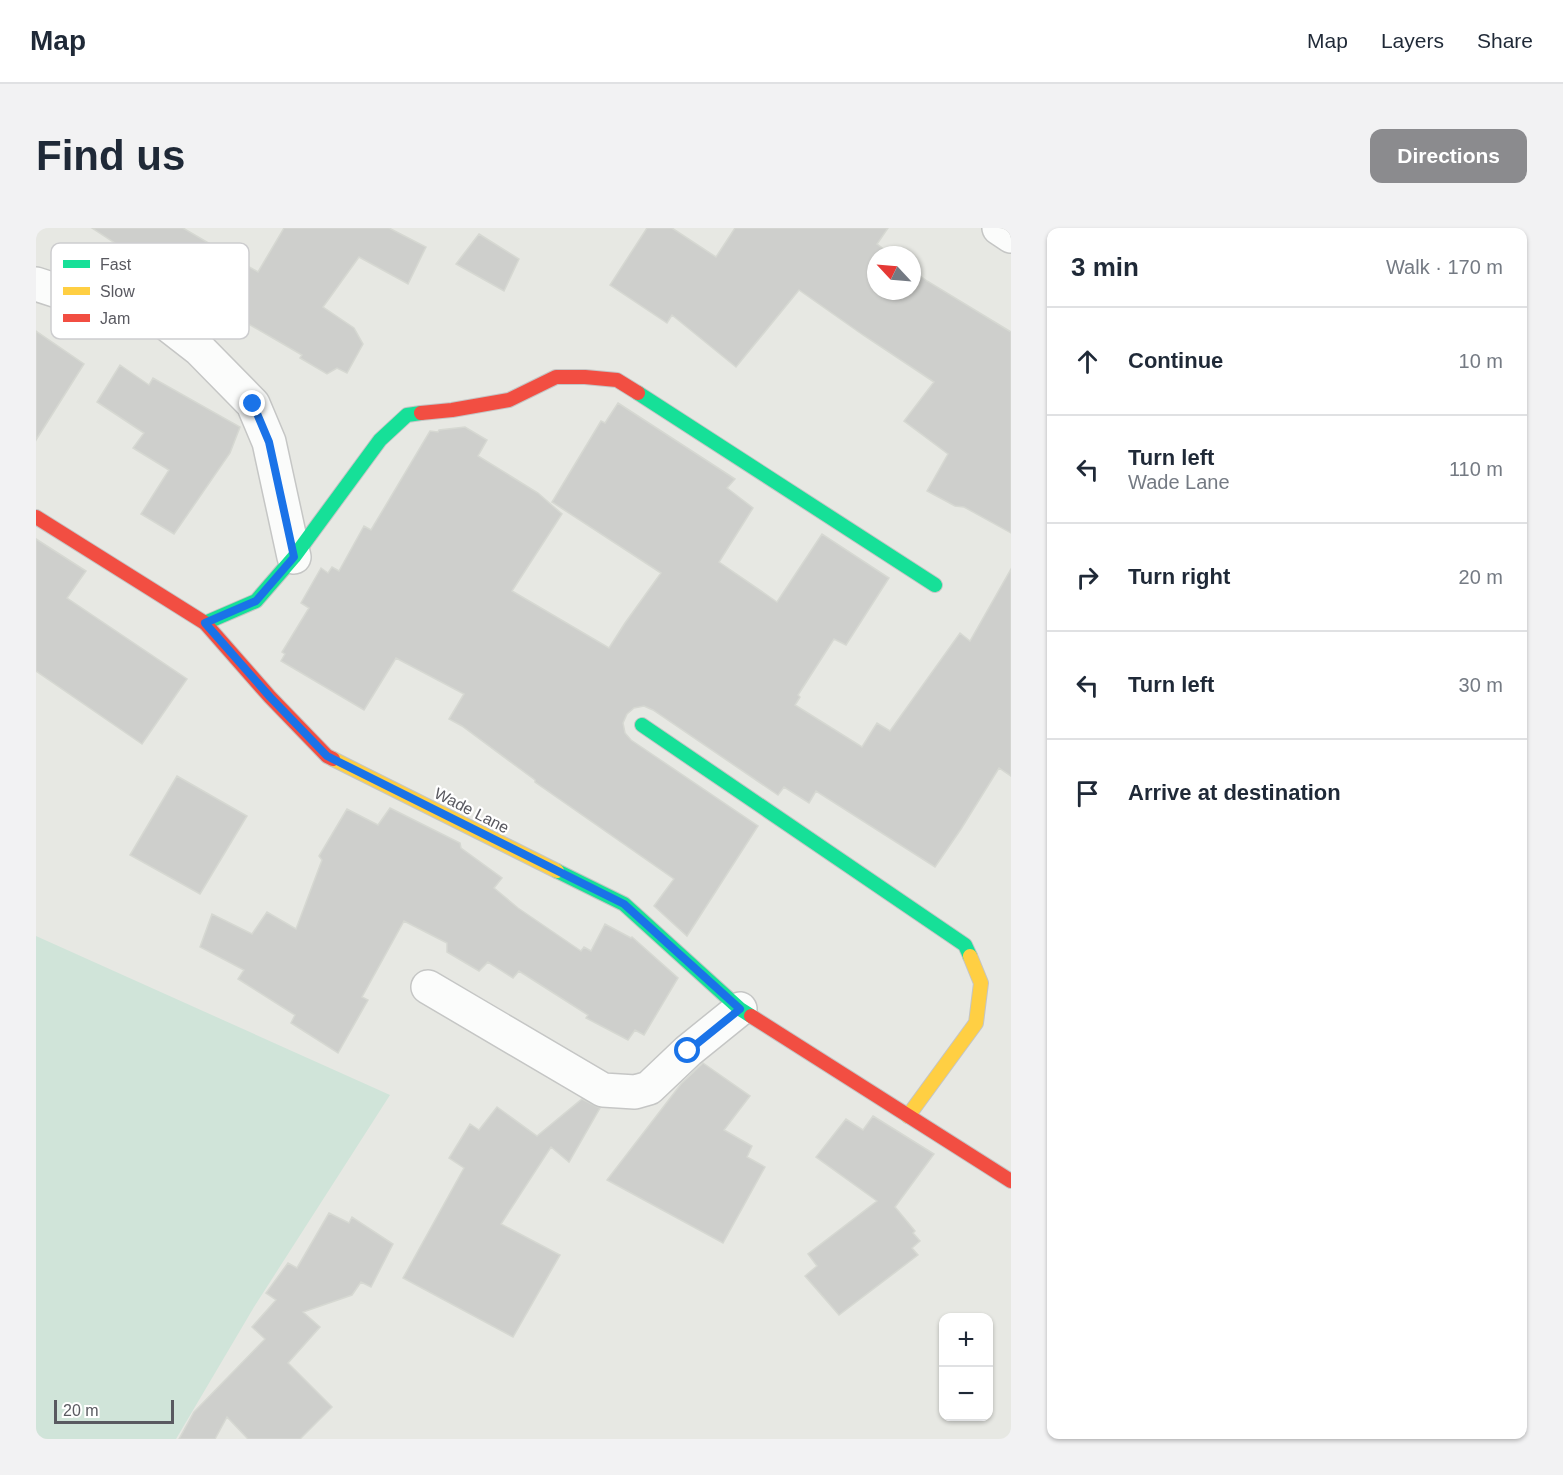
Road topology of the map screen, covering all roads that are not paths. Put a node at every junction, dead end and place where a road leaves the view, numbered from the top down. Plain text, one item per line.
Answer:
1 (999, 228) edge
2 (1011, 236) edge
3 (36, 284) edge
4 (51, 289) edge
5 (186, 339) edge
6 (36, 517) edge
7 (294, 557) junction
8 (935, 585) dead end
9 (205, 623) junction
10 (642, 725) dead end
11 (428, 987) dead end
12 (740, 1009) junction
13 (908, 1116) junction
14 (1011, 1181) edge

1 - 2 street
3 - 4 street
5 - 7 street
6 - 9 street, Wade Lane
7 - 8 street
7 - 9 street
9 - 12 street, Wade Lane
10 - 13 street
11 - 12 street
12 - 13 street, Wade Lane
13 - 14 street, Wade Lane

